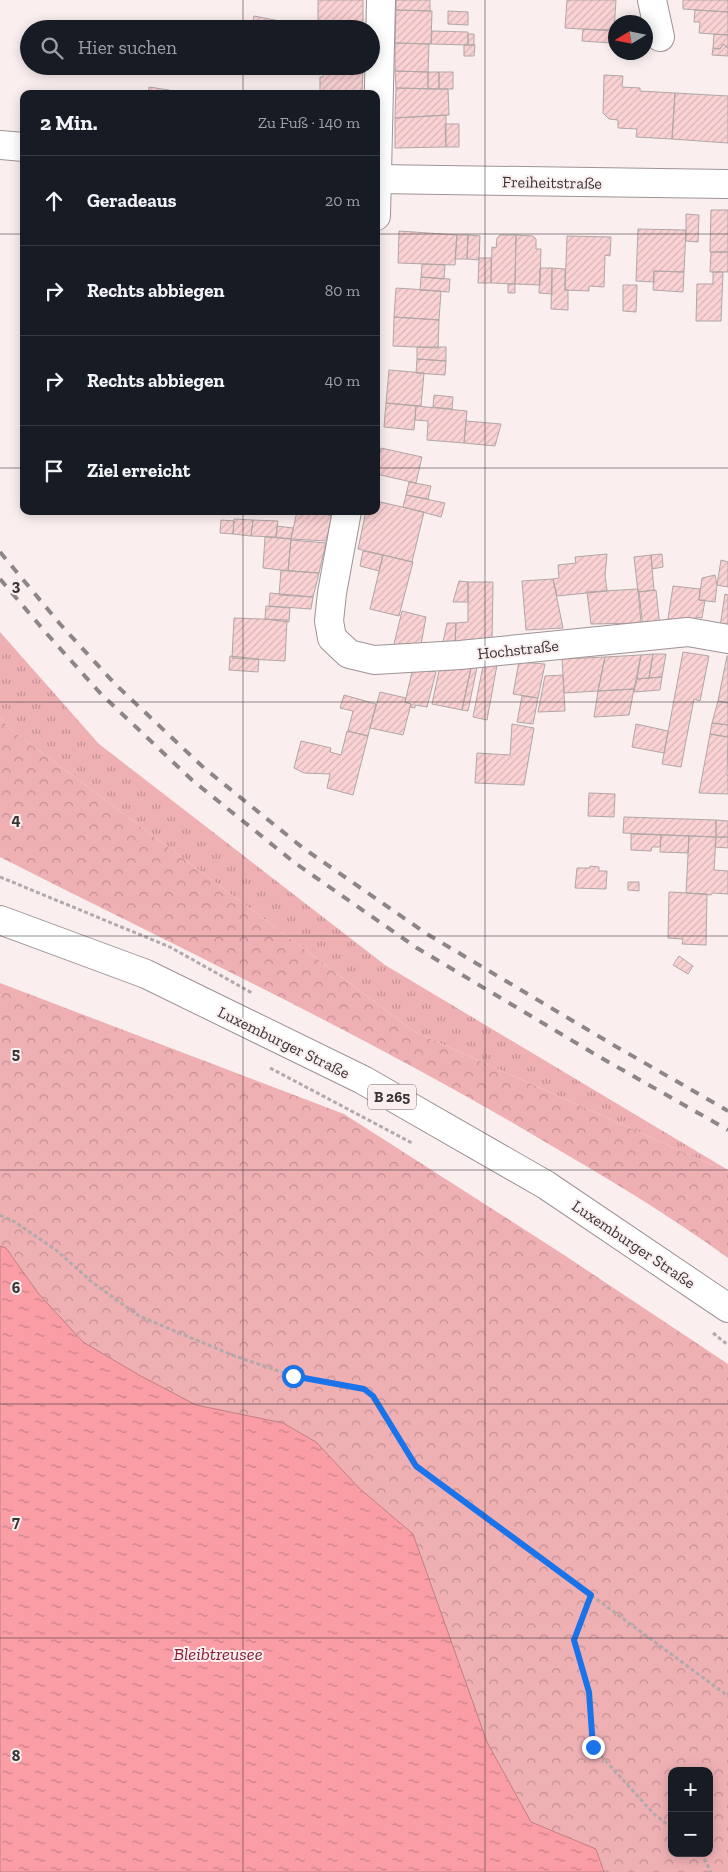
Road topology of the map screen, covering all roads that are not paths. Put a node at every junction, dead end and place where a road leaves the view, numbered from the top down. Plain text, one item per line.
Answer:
1 (381, 0) edge
2 (652, 0) edge
3 (660, 37) dead end
4 (380, 45) edge
5 (379, 75) edge
6 (379, 90) edge
7 (0, 145) edge
8 (20, 147) edge
9 (380, 179) edge
10 (728, 184) edge
11 (346, 515) edge
12 (728, 639) edge
13 (0, 920) edge
14 (728, 1308) edge

1 - 4 street
2 - 3 street
5 - 6 street
7 - 8 street
9 - 10 street, Freiheitstraße
11 - 12 street, Hochstraße
13 - 14 street, Luxemburger Straße / B 265

